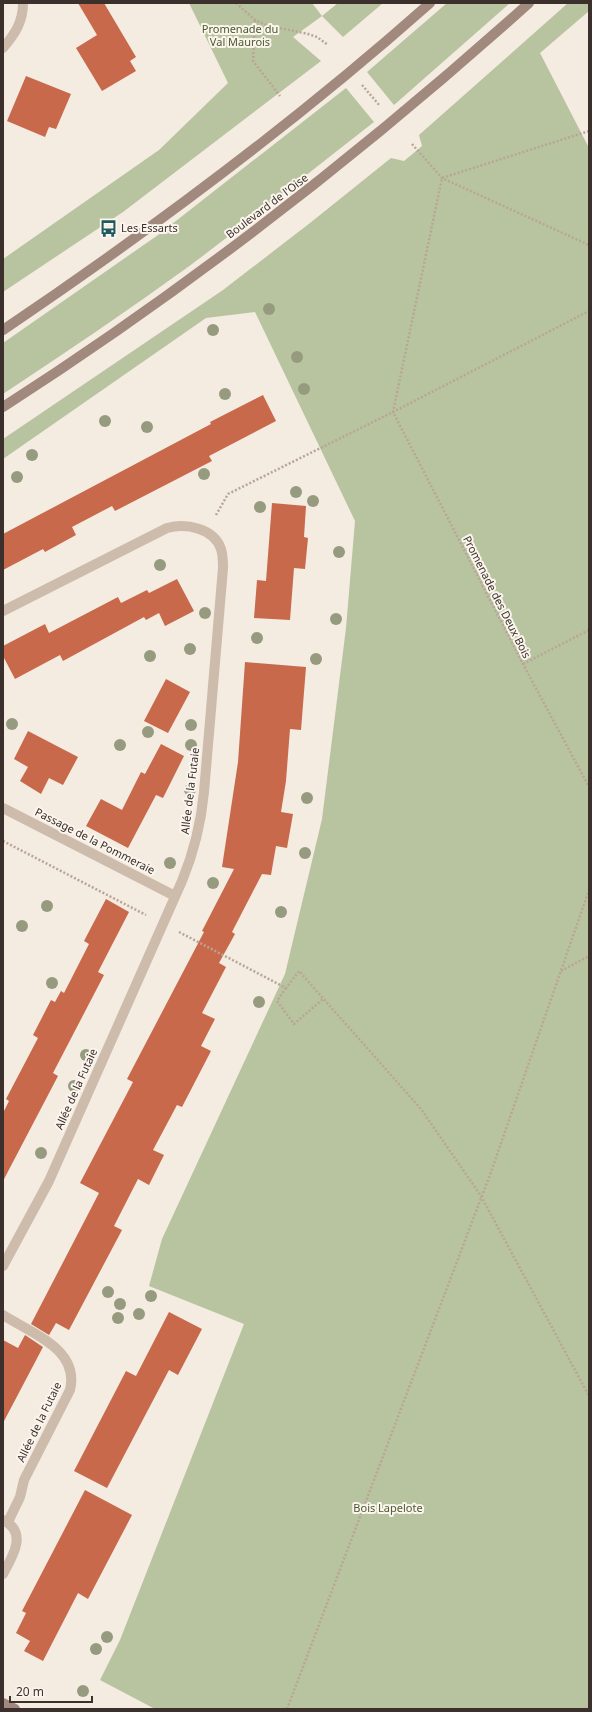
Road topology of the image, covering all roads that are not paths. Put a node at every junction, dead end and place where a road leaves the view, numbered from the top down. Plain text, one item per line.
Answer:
1 (23, 3) edge
2 (430, 3) edge
3 (529, 3) edge
4 (3, 48) edge
5 (3, 330) edge
6 (3, 407) edge
7 (3, 611) edge
8 (3, 808) edge
9 (175, 896) junction
10 (3, 1266) edge
11 (3, 1315) edge
12 (6, 1521) edge
13 (3, 1574) edge
14 (3, 1703) edge
15 (15, 1709) edge

1 - 4 street
2 - 5 main road
3 - 6 main road, Boulevard de l'Oise
7 - 9 street, Allée de la Futaie
8 - 9 street, Passage de la Pommeraie
9 - 10 street, Allée de la Futaie
11 - 12 street, Allée de la Futaie
12 - 13 street, Allée de la Futaie
14 - 15 main road

